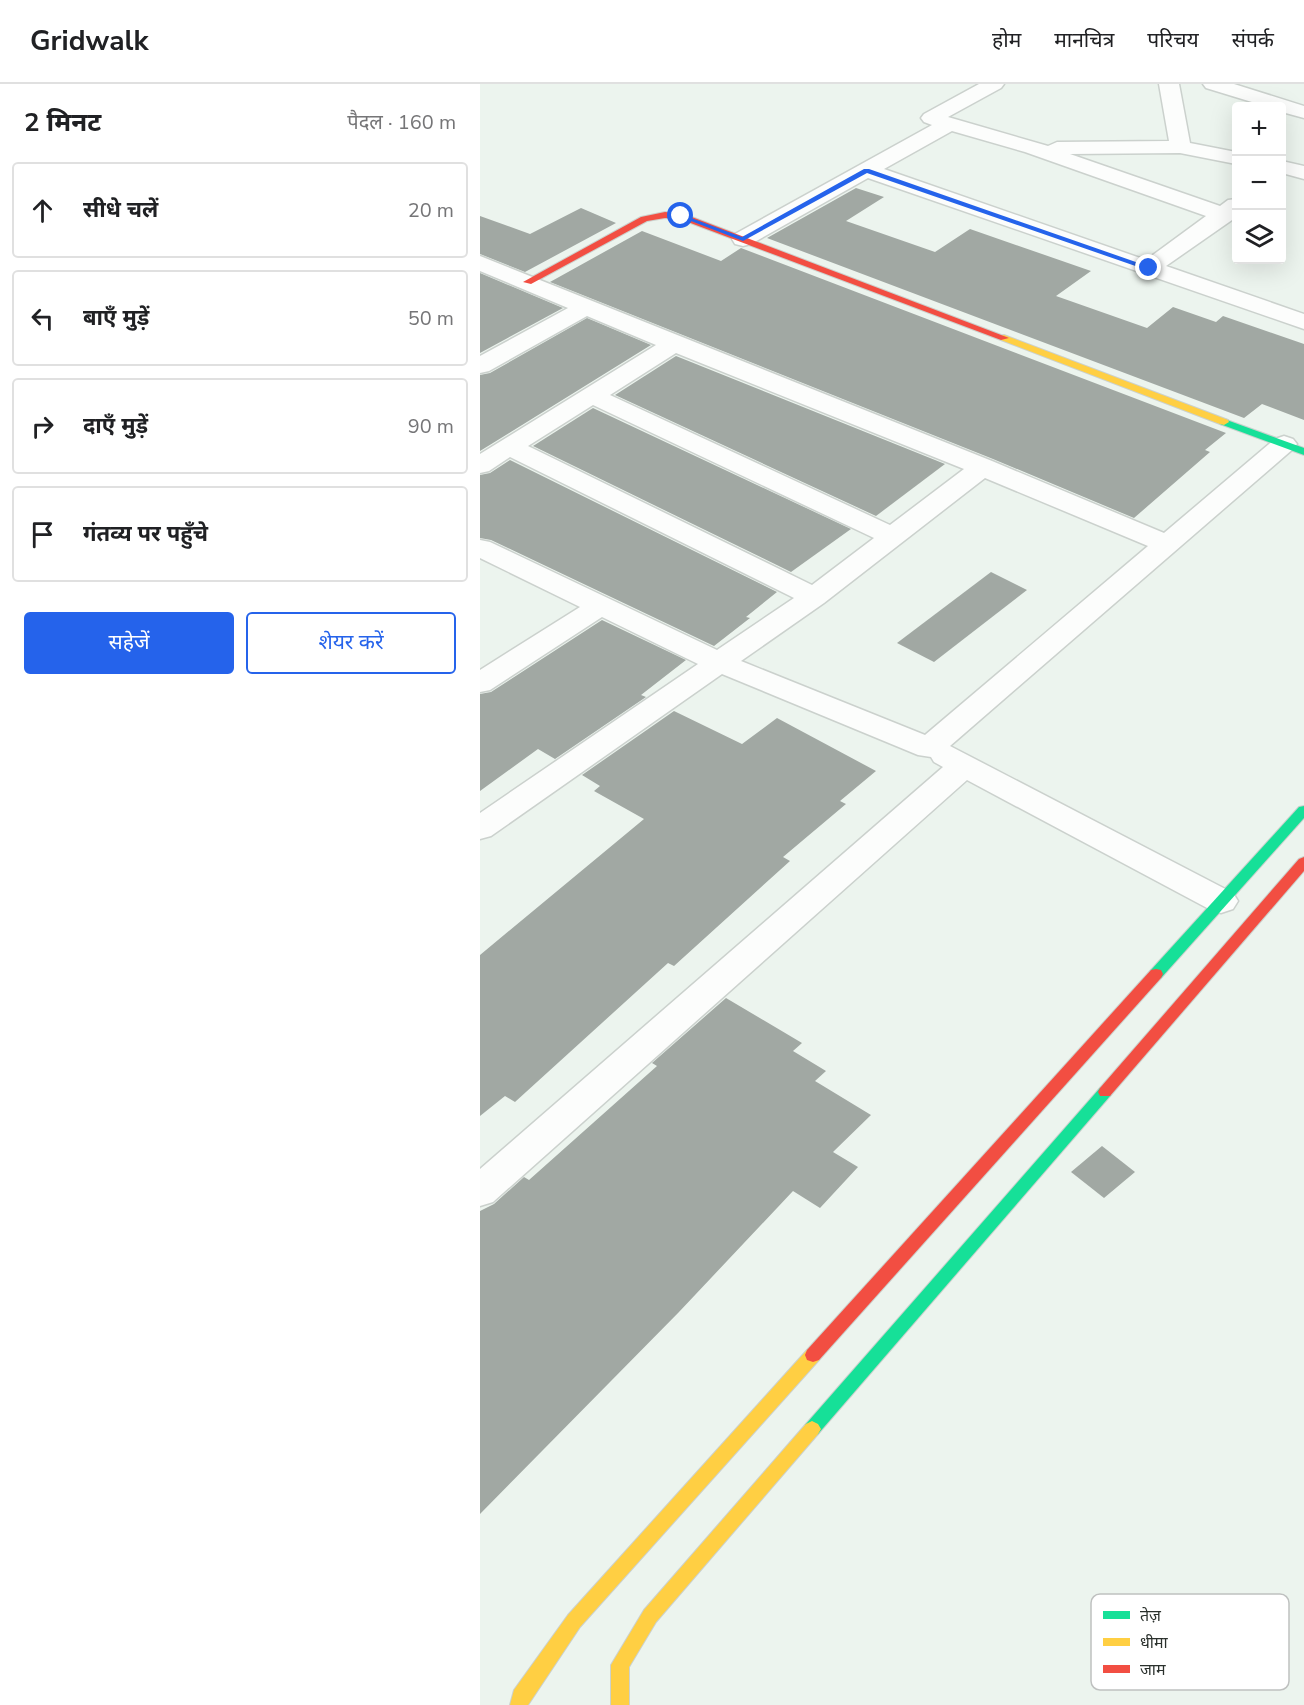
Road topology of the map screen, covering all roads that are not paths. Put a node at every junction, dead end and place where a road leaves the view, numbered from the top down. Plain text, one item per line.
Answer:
1 (994, 84) edge
2 (1168, 84) edge
3 (1213, 84) edge
4 (1304, 112) edge
5 (949, 124) junction
6 (1180, 147) junction
7 (1032, 148) junction
8 (1232, 157) edge
9 (866, 170) junction
10 (1230, 210) edge
11 (743, 239) junction
12 (1149, 268) junction
13 (485, 270) edge
14 (528, 282) junction
15 (587, 307) junction
16 (1304, 322) edge
17 (674, 344) junction
18 (480, 366) edge
19 (593, 396) junction
20 (509, 447) junction
21 (1294, 448) edge
22 (480, 465) edge
23 (983, 467) junction
24 (894, 537) junction
25 (1167, 544) junction
26 (487, 559) edge
27 (814, 597) junction
28 (600, 606) junction
29 (718, 662) junction
30 (480, 683) edge
31 (929, 748) junction
32 (965, 765) junction
33 (1304, 810) edge
34 (480, 828) edge
35 (1304, 862) edge
36 (1221, 901) junction
37 (480, 1191) edge
38 (519, 1705) edge
39 (620, 1705) edge

1 - 5 street
2 - 6 street
3 - 4 street
5 - 7 street
5 - 9 street
6 - 7 street
6 - 8 street
7 - 10 street
9 - 11 street
9 - 12 street
10 - 12 street
11 - 14 street
11 - 21 street
12 - 16 street
13 - 14 street
14 - 15 street
15 - 17 street
15 - 18 street
17 - 19 street
17 - 23 street
19 - 20 street
19 - 24 street
20 - 22 street
20 - 27 street
21 - 25 street
23 - 24 street
23 - 25 street
24 - 27 street
25 - 31 street
26 - 28 street
27 - 29 street
28 - 29 street
28 - 30 street
29 - 31 street
29 - 34 street
31 - 32 street
32 - 36 street
32 - 37 street
33 - 36 street
35 - 39 street
36 - 38 street

